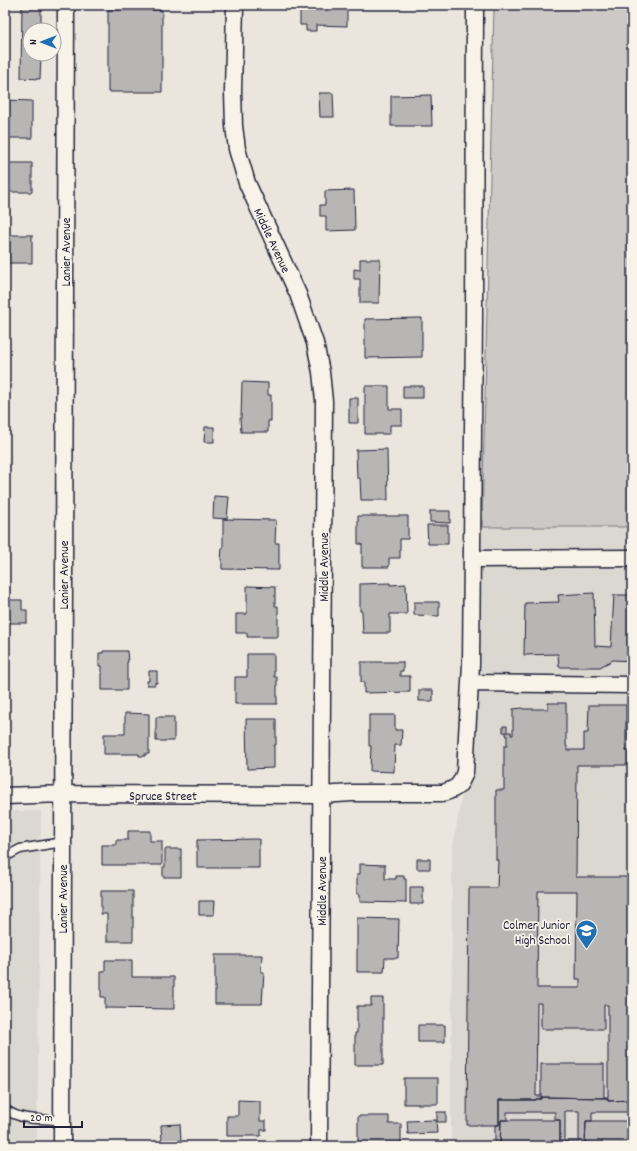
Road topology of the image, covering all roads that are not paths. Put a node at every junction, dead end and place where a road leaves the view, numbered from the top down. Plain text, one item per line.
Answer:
1 (66, 5) edge
2 (235, 5) edge
3 (475, 5) edge
4 (632, 558) edge
5 (472, 559) junction
6 (470, 683) junction
7 (632, 685) edge
8 (63, 794) junction
9 (5, 796) edge
10 (321, 796) junction
11 (63, 842) junction
12 (5, 858) edge
13 (5, 1109) edge
14 (62, 1120) junction
15 (62, 1146) edge
16 (319, 1146) edge

1 - 8 street, Lanier Avenue
2 - 10 street, Middle Avenue
3 - 5 street, Spruce Street
4 - 5 street
5 - 6 street, Spruce Street
6 - 7 street
6 - 10 street, Spruce Street
8 - 9 street, Spruce Street
8 - 10 street, Spruce Street
8 - 11 street, Lanier Avenue
10 - 16 street, Middle Avenue
11 - 12 lane
11 - 14 street, Lanier Avenue
13 - 14 lane
14 - 15 street, Lanier Avenue

